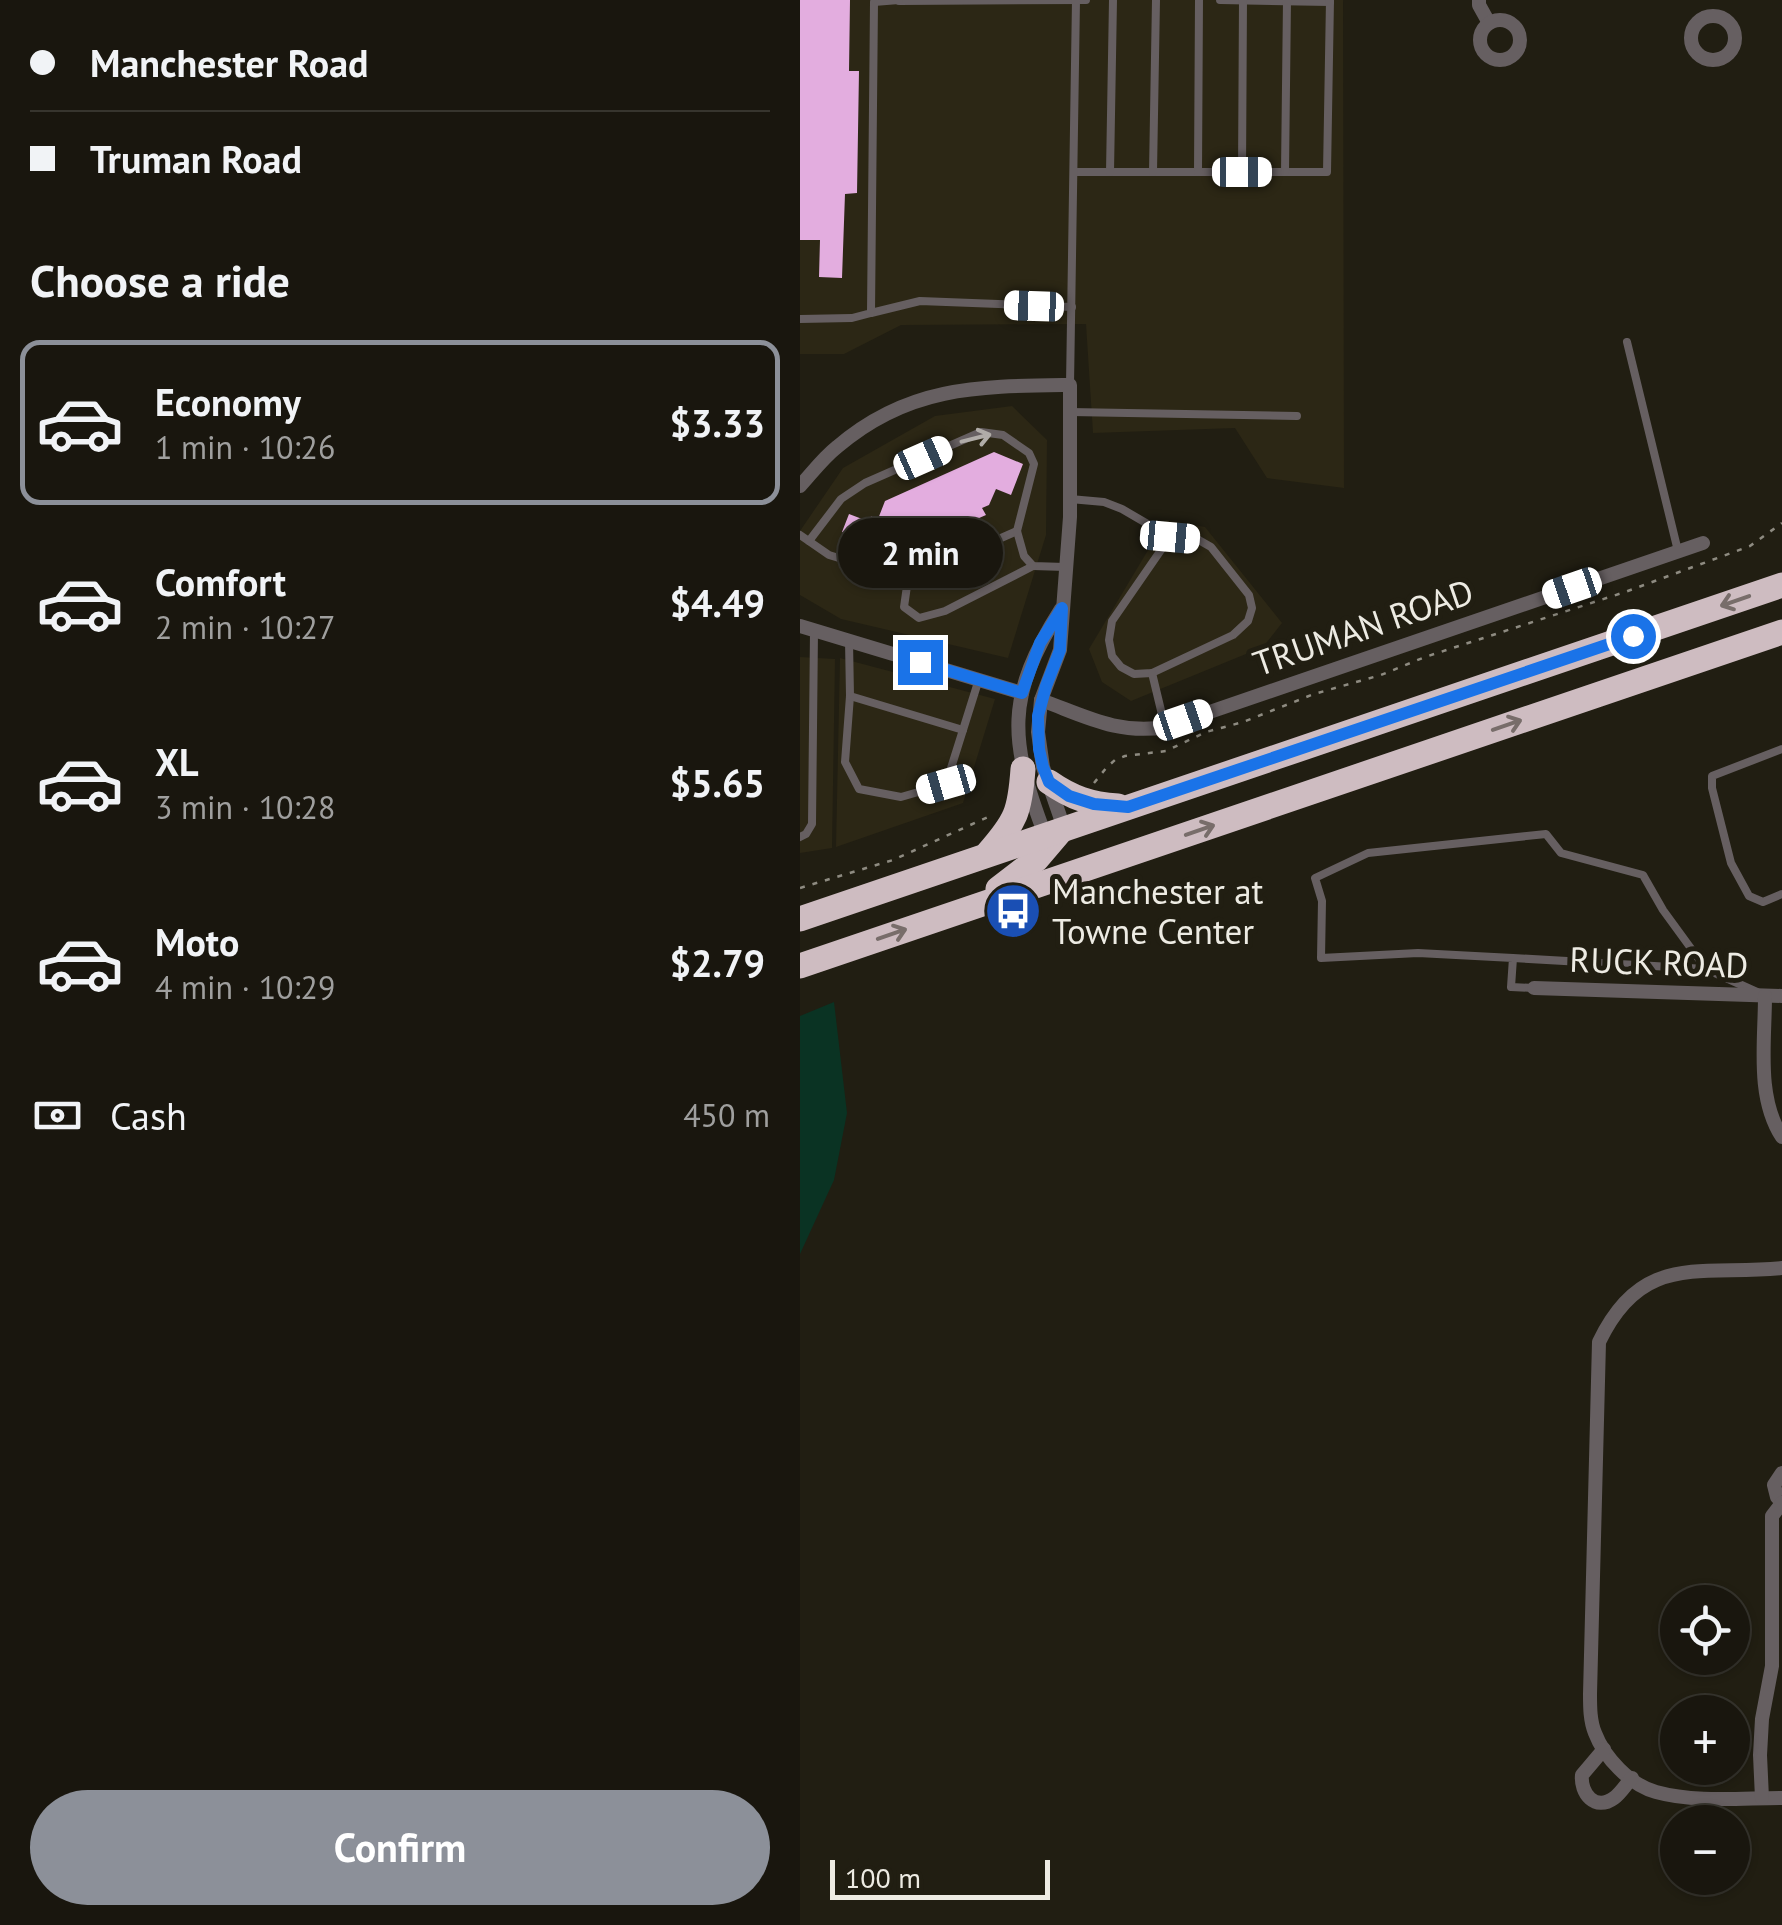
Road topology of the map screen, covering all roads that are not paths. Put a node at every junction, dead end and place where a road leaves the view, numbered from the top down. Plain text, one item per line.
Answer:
1 (1076, 0) edge
2 (1086, 0) edge
3 (1113, 0) edge
4 (1156, 0) edge
5 (1199, 0) edge
6 (1220, 0) edge
7 (1243, 0) edge
8 (1287, 0) edge
9 (1479, 0) edge
10 (1720, 0) edge
11 (898, 1) edge
12 (1330, 1) edge
13 (1718, 16) dead end
14 (1489, 23) dead end
15 (1074, 172) junction
16 (1110, 172) junction
17 (1153, 172) junction
18 (1198, 172) junction
19 (1242, 172) junction
20 (1286, 172) junction
21 (1072, 307) junction
22 (871, 314) junction
23 (800, 319) edge
24 (1627, 342) dead end
25 (1070, 386) junction
26 (1070, 412) junction
27 (1297, 416) dead end
28 (800, 486) edge
29 (1070, 499) junction
30 (1018, 531) junction
31 (1170, 537) junction
32 (804, 538) edge
33 (1703, 542) dead end
34 (1678, 551) junction
35 (1033, 566) junction
36 (1067, 567) junction
37 (908, 579) junction
38 (1782, 586) edge
39 (1062, 608) junction
40 (807, 628) edge
41 (1782, 632) edge
42 (849, 641) junction
43 (1152, 673) junction
44 (980, 679) junction
45 (1022, 693) junction
46 (850, 696) junction
47 (1042, 700) junction
48 (1166, 727) junction
49 (963, 730) junction
50 (1782, 749) edge
51 (1024, 769) junction
52 (1049, 782) junction
53 (1128, 807) junction
54 (1054, 836) junction
55 (800, 838) edge
56 (985, 856) junction
57 (1100, 863) junction
58 (1782, 894) edge
59 (975, 905) junction
60 (800, 919) edge
61 (1513, 958) junction
62 (800, 966) edge
63 (1706, 970) junction
64 (1534, 988) joint
65 (1765, 996) junction
66 (1782, 996) edge
67 (1782, 1137) edge
68 (1782, 1268) edge
69 (1782, 1473) edge
70 (1782, 1502) edge
71 (1604, 1749) junction
72 (1632, 1778) junction
73 (1762, 1798) junction
74 (1782, 1798) edge

1 - 2 lane
1 - 11 lane
1 - 15 lane
3 - 16 lane
4 - 17 lane
5 - 18 lane
6 - 7 lane
7 - 8 lane
7 - 19 lane
8 - 12 lane
8 - 20 lane
9 - 14 street
10 - 13 street
11 - 22 lane
12 - 20 lane
15 - 16 lane
15 - 21 lane
16 - 17 lane
17 - 18 lane
18 - 19 lane
19 - 20 lane
21 - 22 lane
21 - 25 lane
22 - 23 lane
24 - 34 lane
25 - 26 street
25 - 28 street
26 - 27 lane
26 - 29 street
29 - 31 lane
29 - 36 street
32 -> 30 lane
30 - 35 lane
30 - 37 lane
31 - 43 lane
31 - 43 lane
32 - 37 lane
33 - 34 street, TRUMAN ROAD
34 - 48 street, TRUMAN ROAD
35 - 36 lane
35 - 37 lane
36 - 39 street
38 -> 53 highway
39 - 45 street
39 - 47 street
40 - 42 street
40 - 55 lane
57 -> 41 highway
42 - 44 street
42 - 46 lane
43 - 48 lane
44 - 45 street
44 - 49 lane
45 - 51 street
46 - 49 lane
46 - 49 lane
47 - 48 street, TRUMAN ROAD
47 - 52 street
50 - 58 lane
51 - 54 street
51 - 56 highway
52 - 53 highway
52 - 54 street
53 - 54 highway
54 - 56 highway
54 - 57 highway
54 - 59 highway
56 - 60 highway
57 - 59 highway
62 -> 59 highway
61 - 63 lane
61 - 63 lane
61 - 64 lane
63 - 65 lane
64 - 65 street, RUCK ROAD
65 - 66 street, RUCK ROAD
65 - 67 street
68 - 71 street
69 - 70 street
70 - 73 street
71 - 72 street
71 - 72 street
72 - 73 street
73 - 74 street

